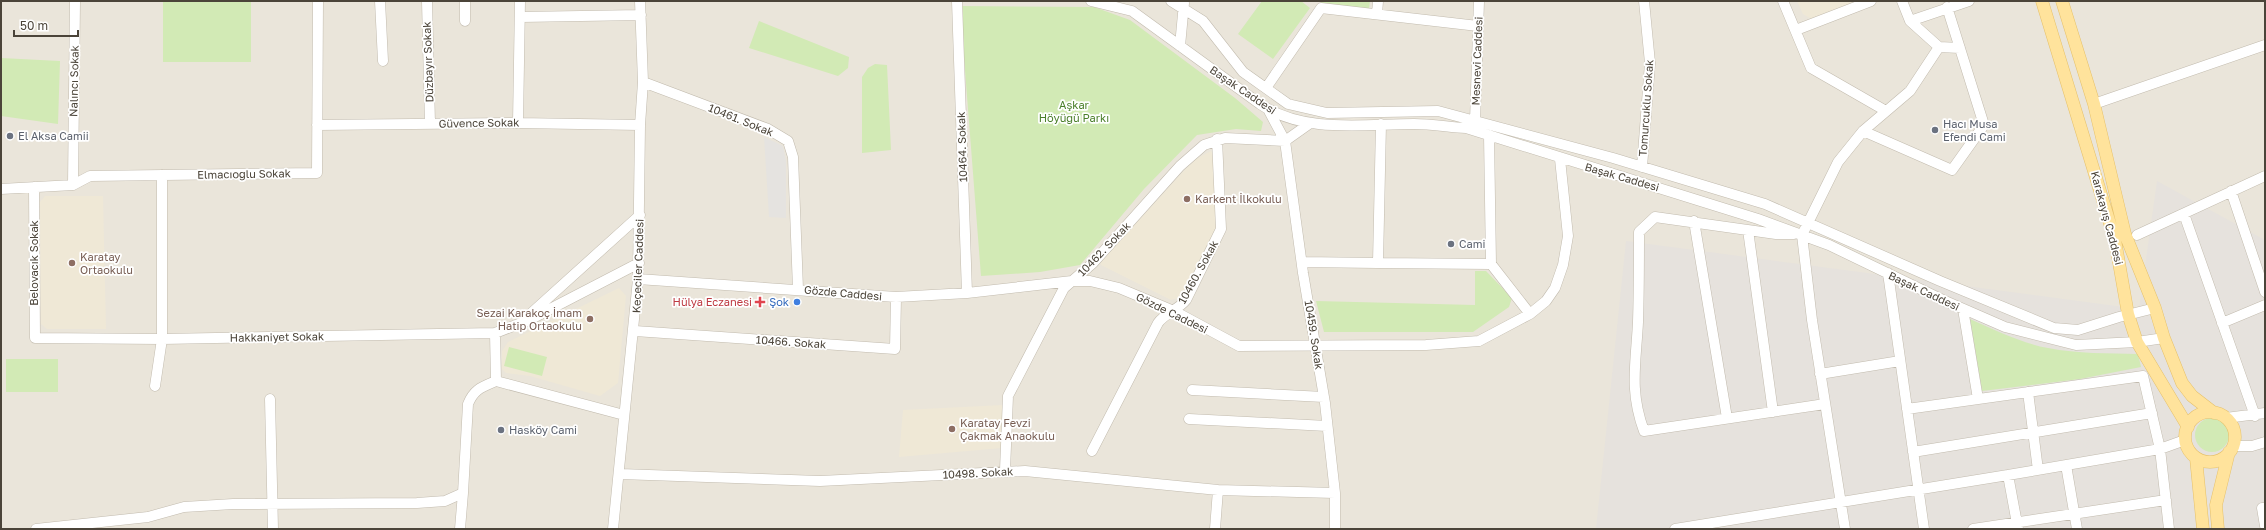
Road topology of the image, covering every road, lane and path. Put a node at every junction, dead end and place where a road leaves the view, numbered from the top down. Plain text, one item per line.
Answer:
1 (75, 1) edge
2 (318, 1) edge
3 (380, 1) edge
4 (427, 1) edge
5 (465, 1) edge
6 (520, 1) edge
7 (640, 1) edge
8 (956, 1) edge
9 (1091, 1) edge
10 (1172, 1) edge
11 (1378, 1) edge
12 (1479, 1) edge
13 (1644, 1) edge
14 (1784, 1) edge
15 (1871, 1) edge
16 (1902, 1) edge
17 (1968, 1) edge
18 (2042, 1) edge
19 (2062, 1) edge
20 (1183, 4) edge
21 (1318, 5) edge
22 (1947, 8) junction
23 (1376, 14) junction
24 (641, 16) junction
25 (520, 17) junction
26 (465, 21) dead end
27 (1910, 21) junction
28 (1478, 26) junction
29 (1796, 30) junction
30 (2265, 45) edge
31 (1180, 46) junction
32 (1939, 47) junction
33 (1960, 48) junction
34 (383, 61) dead end
35 (643, 82) junction
36 (1266, 88) junction
37 (2094, 104) junction
38 (1269, 111) junction
39 (1886, 111) junction
40 (1476, 121) junction
41 (518, 123) junction
42 (430, 124) junction
43 (1309, 124) junction
44 (1381, 124) junction
45 (317, 125) junction
46 (640, 125) junction
47 (1863, 131) junction
48 (1489, 135) junction
49 (1217, 139) junction
50 (1285, 141) junction
51 (1560, 159) junction
52 (1642, 166) junction
53 (162, 175) junction
54 (2265, 176) edge
55 (73, 185) junction
56 (34, 187) junction
57 (1, 189) edge
58 (2232, 192) junction
59 (2184, 214) junction
60 (640, 215) junction
61 (1694, 221) junction
62 (1806, 223) junction
63 (1748, 230) junction
64 (1802, 235) junction
65 (2137, 235) dead end
66 (1302, 262) junction
67 (639, 263) junction
68 (1378, 263) junction
69 (1491, 264) junction
70 (1888, 273) junction
71 (638, 279) junction
72 (1072, 281) junction
73 (798, 289) junction
74 (2265, 292) edge
75 (967, 293) junction
76 (896, 297) junction
77 (2265, 305) edge
78 (2155, 308) junction
79 (1964, 309) junction
80 (1174, 312) junction
81 (1530, 314) junction
82 (2128, 314) junction
83 (2222, 323) junction
84 (517, 325) junction
85 (635, 331) junction
86 (495, 333) junction
87 (35, 338) joint
88 (2164, 338) junction
89 (162, 339) junction
90 (2137, 342) junction
91 (1316, 347) junction
92 (1900, 361) junction
93 (1820, 374) junction
94 (496, 381) junction
95 (155, 386) dead end
96 (1192, 390) dead end
97 (2028, 392) junction
98 (1324, 397) junction
99 (270, 399) dead end
100 (1978, 399) junction
101 (1825, 404) junction
102 (1907, 409) junction
103 (1773, 412) junction
104 (2152, 413) junction
105 (2214, 413) junction
106 (2260, 414) edge
107 (624, 415) junction
108 (1727, 418) junction
109 (2226, 418) junction
110 (1189, 419) dead end
111 (1327, 426) junction
112 (2188, 427) junction
113 (2033, 434) junction
114 (2185, 440) junction
115 (2265, 442) edge
116 (2160, 449) junction
117 (2231, 449) junction
118 (1092, 450) dead end
119 (1913, 452) junction
120 (2196, 458) junction
121 (2066, 465) junction
122 (1005, 470) junction
123 (2038, 470) junction
124 (620, 474) junction
125 (2008, 475) junction
126 (1218, 490) junction
127 (1919, 490) junction
128 (463, 493) junction
129 (1335, 493) junction
130 (2166, 500) junction
131 (1841, 502) junction
132 (274, 504) junction
133 (2265, 508) edge
134 (2075, 513) junction
135 (113, 525) edge
136 (2018, 525) edge
137 (2265, 526) edge
138 (1681, 528) edge
139 (36, 529) edge
140 (273, 529) edge
141 (460, 529) edge
142 (614, 529) edge
143 (1215, 529) edge
144 (1335, 529) edge
145 (1845, 529) edge
146 (1924, 529) edge
147 (1973, 529) edge
148 (2077, 529) edge
149 (2169, 529) edge
150 (2203, 529) edge
151 (2218, 529) edge

1 - 55 street, Nalıncı Sokak
2 - 45 street, Elmacıoğlu Sokak
3 - 34 street
4 - 42 street, Düzbayır Sokak
5 - 26 street
6 - 25 street
7 - 24 street, Keçeciler Caddesi
8 - 75 street, 10464. Sokak
9 - 31 street, Başak Caddesi
10 - 20 street, Başak Caddesi
11 - 23 street
12 - 28 street, Mesnevi Caddesi
13 - 52 street, Tomurcuklu Sokak
14 - 29 street
15 - 29 street
16 - 27 street
17 - 22 street
18 - 82 main road, Karakayış Caddesi
19 - 37 main road, Karakayış Caddesi
20 - 31 street
20 - 36 street, Başak Caddesi
21 - 23 street
21 - 36 street
22 - 27 street
22 - 33 street
23 - 28 street
24 - 25 street
24 - 35 street, Keçeciler Caddesi
25 - 41 street
27 - 32 street
28 - 40 street, Mesnevi Caddesi
29 - 39 street
30 - 37 street
31 - 38 street, Başak Caddesi
32 - 33 street
32 - 39 street
33 - 47 street
35 - 46 street, Keçeciler Caddesi
35 - 73 street, 10461. Sokak
36 - 40 street, Başak Caddesi
37 - 78 main road, Karakayış Caddesi
38 - 43 street, Başak Caddesi
38 - 50 street, 10459. Sokak
39 - 47 street
40 - 52 street, Başak Caddesi
41 - 42 street, Güvence Sokak
41 - 46 street, Güvence Sokak
42 - 45 street, Güvence Sokak
43 - 44 street, Başak Caddesi
43 - 50 street
44 - 48 street, Başak Caddesi
44 - 68 street
45 - 53 street, Elmacıoğlu Sokak
46 - 60 street, Keçeciler Caddesi
47 - 62 street
48 - 51 street, Başak Caddesi
48 - 69 street
49 - 50 street, 10462. Sokak
49 - 72 street, 10462. Sokak
49 - 80 street, 10460. Sokak
50 - 66 street, 10459. Sokak
51 - 64 street, Başak Caddesi
51 - 81 street, Gözde Caddesi
52 - 62 street, Başak Caddesi
53 - 55 street, Elmacıoğlu Sokak
53 - 89 street
54 - 58 street
55 - 56 street, Elmacıoğlu Sokak
56 - 57 street, Elmacıoğlu Sokak
56 - 87 street, Belovacık Sokak
58 - 59 street
58 - 74 street
59 - 65 street
59 - 83 street
60 - 67 street, Keçeciler Caddesi
60 - 84 street, Hakkaniyet Sokak
61 - 63 street
61 - 108 street
61 - 108 street
62 - 64 street
62 - 82 street, Başak Caddesi
63 - 64 street
63 - 103 street
64 - 70 street, Başak Caddesi
64 - 93 street
66 - 68 street
66 - 91 street, 10459. Sokak
67 - 71 street, Keçeciler Caddesi
67 - 84 street, Hakkaniyet Sokak
68 - 69 street
69 - 81 street
70 - 79 street, Başak Caddesi
70 - 92 street
71 - 73 street, Gözde Caddesi
71 - 85 street, Keçeciler Caddesi
72 - 75 street, Gözde Caddesi
72 - 80 street, Gözde Caddesi
72 - 122 street, 10462. Sokak
73 - 76 street, Gözde Caddesi
75 - 76 street, Gözde Caddesi
76 - 85 street, 10466. Sokak
77 - 83 street
78 - 82 street, Başak Caddesi
78 - 88 main road, Karakayış Caddesi
79 - 90 street, Başak Caddesi
79 - 100 street
80 - 91 street, Gözde Caddesi
80 - 118 street, 10460. Sokak
81 - 91 street, Gözde Caddesi
82 - 90 main road, Karakayış Caddesi
83 - 106 street
84 - 86 street, Hakkaniyet Sokak
85 - 107 street, Keçeciler Caddesi
86 - 89 street, Hakkaniyet Sokak
86 - 94 street
87 - 89 street, Hakkaniyet Sokak
88 - 90 street, Başak Caddesi
88 - 105 main road, Karakayış Caddesi
89 - 95 street
90 - 112 main road, Karakayış Caddesi
91 - 98 street, 10459. Sokak
92 - 93 street
92 - 102 street
93 - 101 street
94 - 107 street
94 - 128 street
96 - 98 street
97 - 100 street
97 - 104 street
97 - 113 street
98 - 111 street, 10459. Sokak
99 - 132 street
100 - 102 street
101 - 103 street
101 - 131 street
102 - 119 street
103 - 108 street
104 - 113 street
104 - 116 street
105 - 109 main road
105 - 112 main road
106 - 109 street
107 - 124 street, Keçeciler Caddesi
109 - 117 main road
110 - 111 street
111 - 129 street, 10459. Sokak
112 - 114 main road
113 - 119 street
113 - 123 street
114 - 116 street
114 - 120 main road
115 - 117 street
116 - 121 street
116 - 130 street
117 - 120 main road
117 - 151 main road
119 - 127 street
120 - 150 main road
121 - 123 street
121 - 134 street
122 - 124 street, 10498. Sokak
122 - 126 street, 10498. Sokak
123 - 125 street
124 - 142 street, Keçeciler Caddesi
125 - 127 street
125 - 136 street
126 - 129 street, 10498. Sokak
126 - 143 street
127 - 131 street
127 - 146 street
128 - 132 street
128 - 141 street
129 - 144 street, 10459. Sokak
130 - 134 street
130 - 149 street
131 - 138 street
131 - 145 street
132 - 135 street
132 - 140 street
133 - 137 street
134 - 136 street
134 - 148 street
135 - 139 street
136 - 147 street

